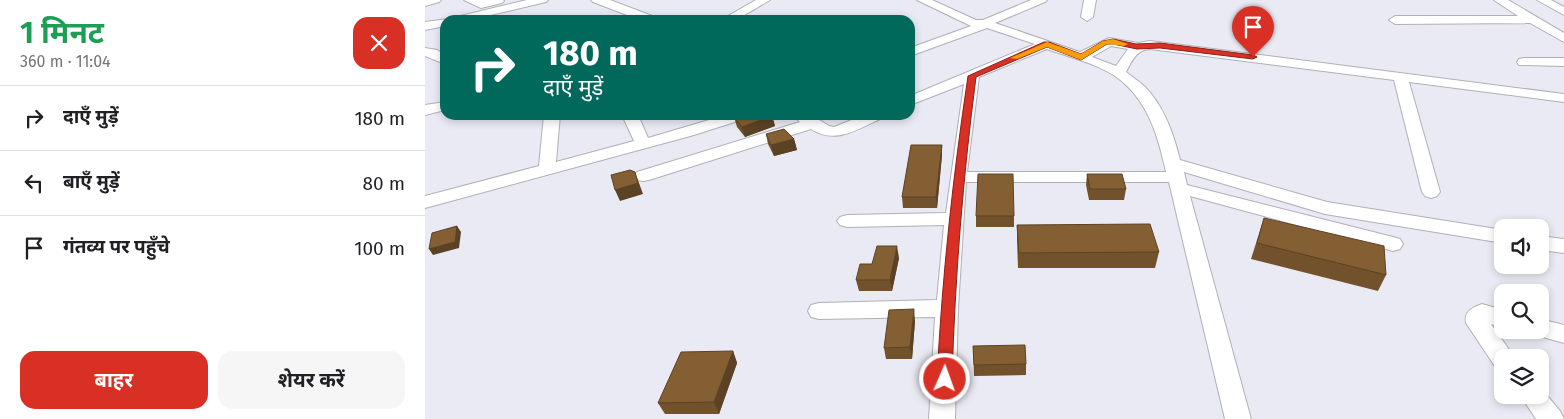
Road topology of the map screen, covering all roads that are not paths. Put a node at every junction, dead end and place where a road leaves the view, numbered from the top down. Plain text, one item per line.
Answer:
1 (435, 0) edge
2 (470, 0) edge
3 (501, 0) edge
4 (542, 0) edge
5 (597, 0) edge
6 (764, 0) edge
7 (923, 0) edge
8 (1041, 0) edge
9 (1090, 0) edge
10 (1499, 0) edge
11 (1543, 0) edge
12 (425, 3) edge
13 (1564, 12) edge
14 (491, 15) edge
15 (637, 15) edge
16 (736, 15) edge
17 (1087, 17) dead end
18 (1532, 19) junction
19 (1395, 20) dead end
20 (440, 23) edge
21 (987, 24) junction
22 (425, 26) edge
23 (1562, 36) edge
24 (1047, 44) junction
25 (1137, 47) junction
26 (915, 50) edge
27 (425, 52) edge
28 (440, 57) edge
29 (1081, 57) junction
30 (1523, 62) dead end
31 (1564, 62) edge
32 (1119, 73) junction
33 (972, 76) junction
34 (1400, 76) junction
35 (1564, 98) edge
36 (915, 99) edge
37 (440, 107) edge
38 (425, 110) edge
39 (552, 120) edge
40 (632, 120) edge
41 (725, 120) edge
42 (803, 120) edge
43 (808, 120) edge
44 (865, 120) edge
45 (643, 144) junction
46 (547, 170) junction
47 (643, 176) dead end
48 (1175, 176) junction
49 (958, 177) junction
50 (1431, 192) dead end
51 (425, 202) edge
52 (955, 219) junction
53 (847, 221) dead end
54 (1494, 236) edge
55 (1393, 244) dead end
56 (1549, 244) edge
57 (1564, 246) edge
58 (947, 308) junction
59 (819, 311) dead end
60 (1494, 317) edge
61 (1549, 330) edge
62 (1564, 334) edge
63 (1496, 349) edge
64 (1540, 404) edge
65 (942, 419) edge
66 (1238, 419) edge
67 (1551, 419) edge

1 - 12 street
2 - 3 street
4 - 14 street
5 - 15 street
6 - 16 street
7 - 21 street
8 - 21 street
9 - 17 street
10 - 18 street
11 - 13 street
18 - 19 street
18 - 23 street
20 - 22 street
21 - 24 street
21 - 26 street
24 - 29 street
24 - 33 street
25 - 29 street
25 - 32 street
25 - 34 street
27 - 28 street
29 - 32 street
30 - 31 street
32 - 48 street
33 - 36 street
33 - 49 street
34 - 35 street
34 - 50 street
37 - 38 street
39 - 46 street
40 - 45 street
41 - 45 street
42 - 47 street
43 - 44 street
45 - 46 street
46 - 51 street
48 - 49 street
48 - 54 street
48 - 55 street
48 - 66 street
49 - 52 street
52 - 53 street
52 - 58 street
56 - 57 street
58 - 59 street
58 - 65 street
60 - 63 street
61 - 62 street
64 - 67 street

